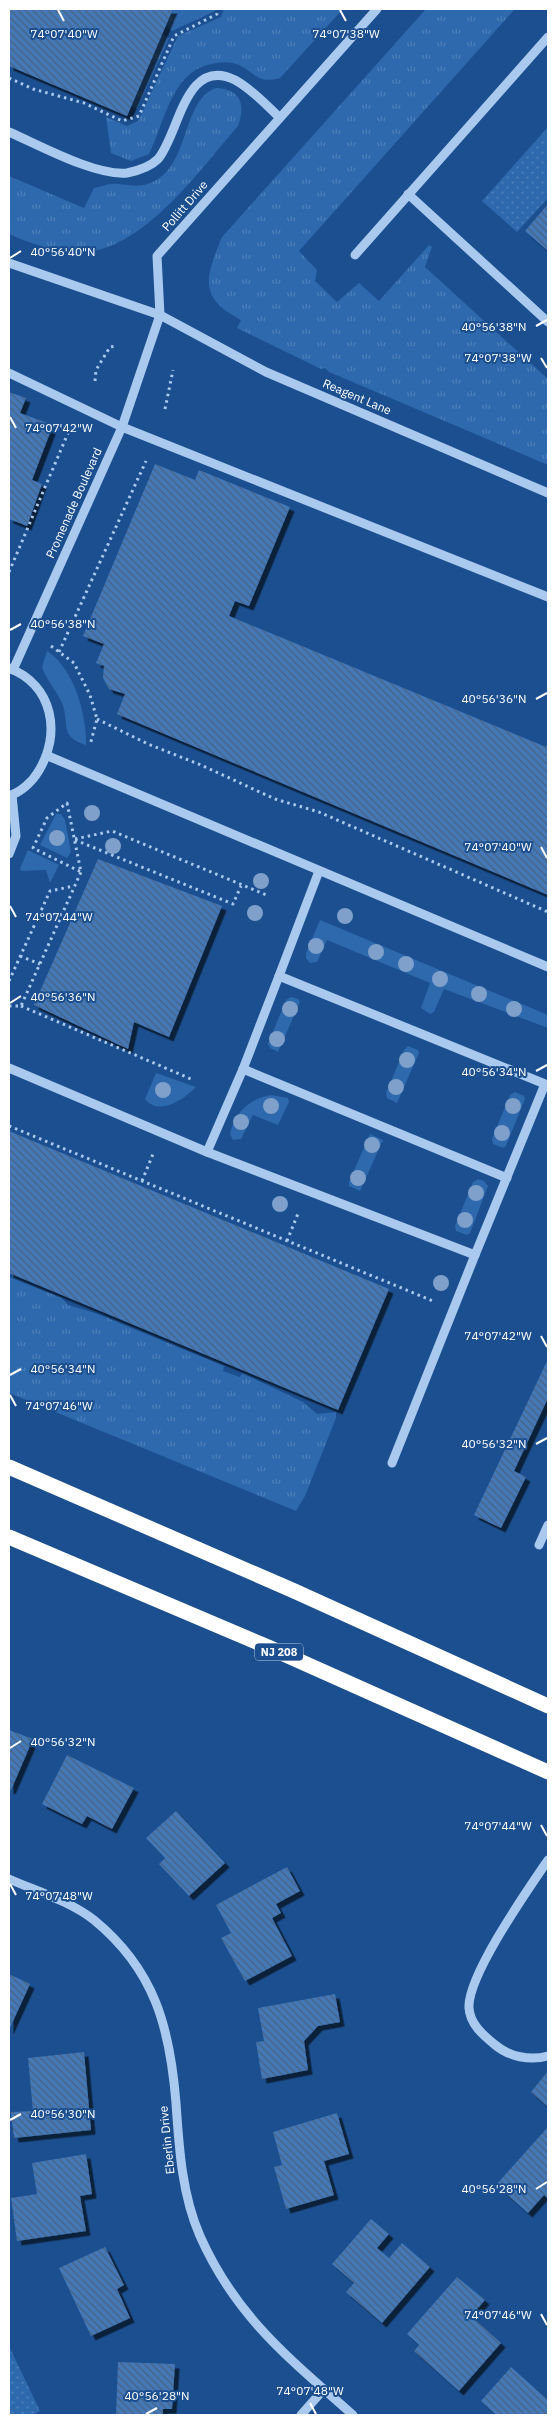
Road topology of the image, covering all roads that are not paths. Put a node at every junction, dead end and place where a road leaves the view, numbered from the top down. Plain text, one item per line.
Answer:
1 (377, 9) edge
2 (548, 37) edge
3 (279, 117) junction
4 (9, 132) edge
5 (408, 194) junction
6 (355, 255) dead end
7 (9, 263) edge
8 (160, 315) junction
9 (548, 322) edge
10 (9, 373) edge
11 (122, 427) junction
12 (548, 493) edge
13 (548, 597) edge
14 (11, 669) edge
15 (48, 756) junction
16 (11, 796) edge
17 (9, 854) edge
18 (319, 871) junction
19 (548, 967) edge
20 (279, 976) junction
21 (9, 1068) edge
22 (243, 1069) junction
23 (207, 1152) junction
24 (507, 1178) junction
25 (475, 1255) junction
26 (392, 1463) dead end
27 (9, 1467) edge
28 (548, 1524) edge
29 (9, 1537) edge
30 (539, 1545) dead end
31 (548, 1706) edge
32 (548, 1772) edge
33 (548, 1860) edge
34 (9, 1879) edge
35 (548, 2056) edge
36 (324, 2389) junction
37 (300, 2415) edge
38 (353, 2415) edge

1 - 3 street, Pollitt Drive
2 - 5 street
3 - 4 street
3 - 8 street, Pollitt Drive
5 - 6 street
5 - 9 street
7 - 8 street
8 - 11 street, Promenade Boulevard
8 - 12 street, Reagent Lane
10 - 11 street
11 - 13 street
11 - 14 street, Promenade Boulevard
14 - 15 street
15 - 16 street
15 - 18 street
16 - 17 street
18 - 19 street
18 - 20 street
20 - 22 street
20 - 24 street
21 - 23 street
22 - 23 street
22 - 24 street
23 - 25 street
24 - 25 street
25 - 26 street
27 - 31 highway
28 - 30 street
29 - 32 highway, NJ 208
33 - 35 street
34 - 36 street, Eberlin Drive
36 - 37 street
36 - 38 street, Eberlin Drive

